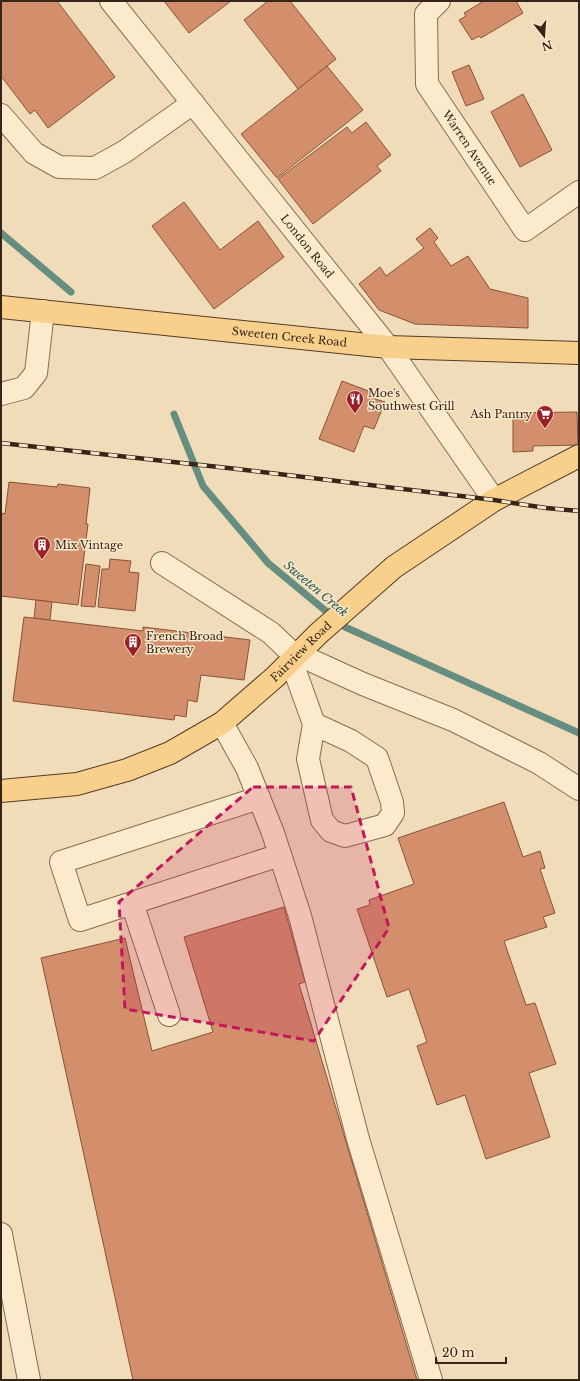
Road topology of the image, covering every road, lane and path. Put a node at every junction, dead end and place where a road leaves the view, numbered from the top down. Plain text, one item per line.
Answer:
1 (111, 1) edge
2 (439, 1) edge
3 (192, 103) junction
4 (1, 115) edge
5 (579, 192) edge
6 (1, 307) edge
7 (43, 311) junction
8 (388, 347) junction
9 (579, 353) edge
10 (1, 394) edge
11 (579, 456) edge
12 (494, 500) junction
13 (162, 563) dead end
14 (294, 657) junction
15 (222, 723) junction
16 (314, 724) junction
17 (579, 789) edge
18 (1, 791) edge
19 (259, 798) junction
20 (280, 855) junction
21 (132, 903) junction
22 (169, 1015) dead end
23 (1, 1234) edge
24 (29, 1380) edge
25 (431, 1380) edge

1 - 3 street, London Road
2 - 5 street, Warren Avenue
3 - 4 street
3 - 8 street, London Road
6 - 7 main road, Sweeten Creek Road
7 - 8 main road, Sweeten Creek Road
7 - 10 street
8 - 9 main road, Sweeten Creek Road
8 - 12 street, London Road
11 - 12 main road, Fairview Road
12 - 14 main road, Fairview Road
13 - 14 street
14 - 15 main road, Fairview Road
14 - 16 street
14 - 17 street
15 - 18 main road, Fairview Road
15 - 19 street
16 - 16 street
19 - 20 street
19 - 21 street
20 - 21 street
20 - 25 street
21 - 22 street
23 - 24 street

